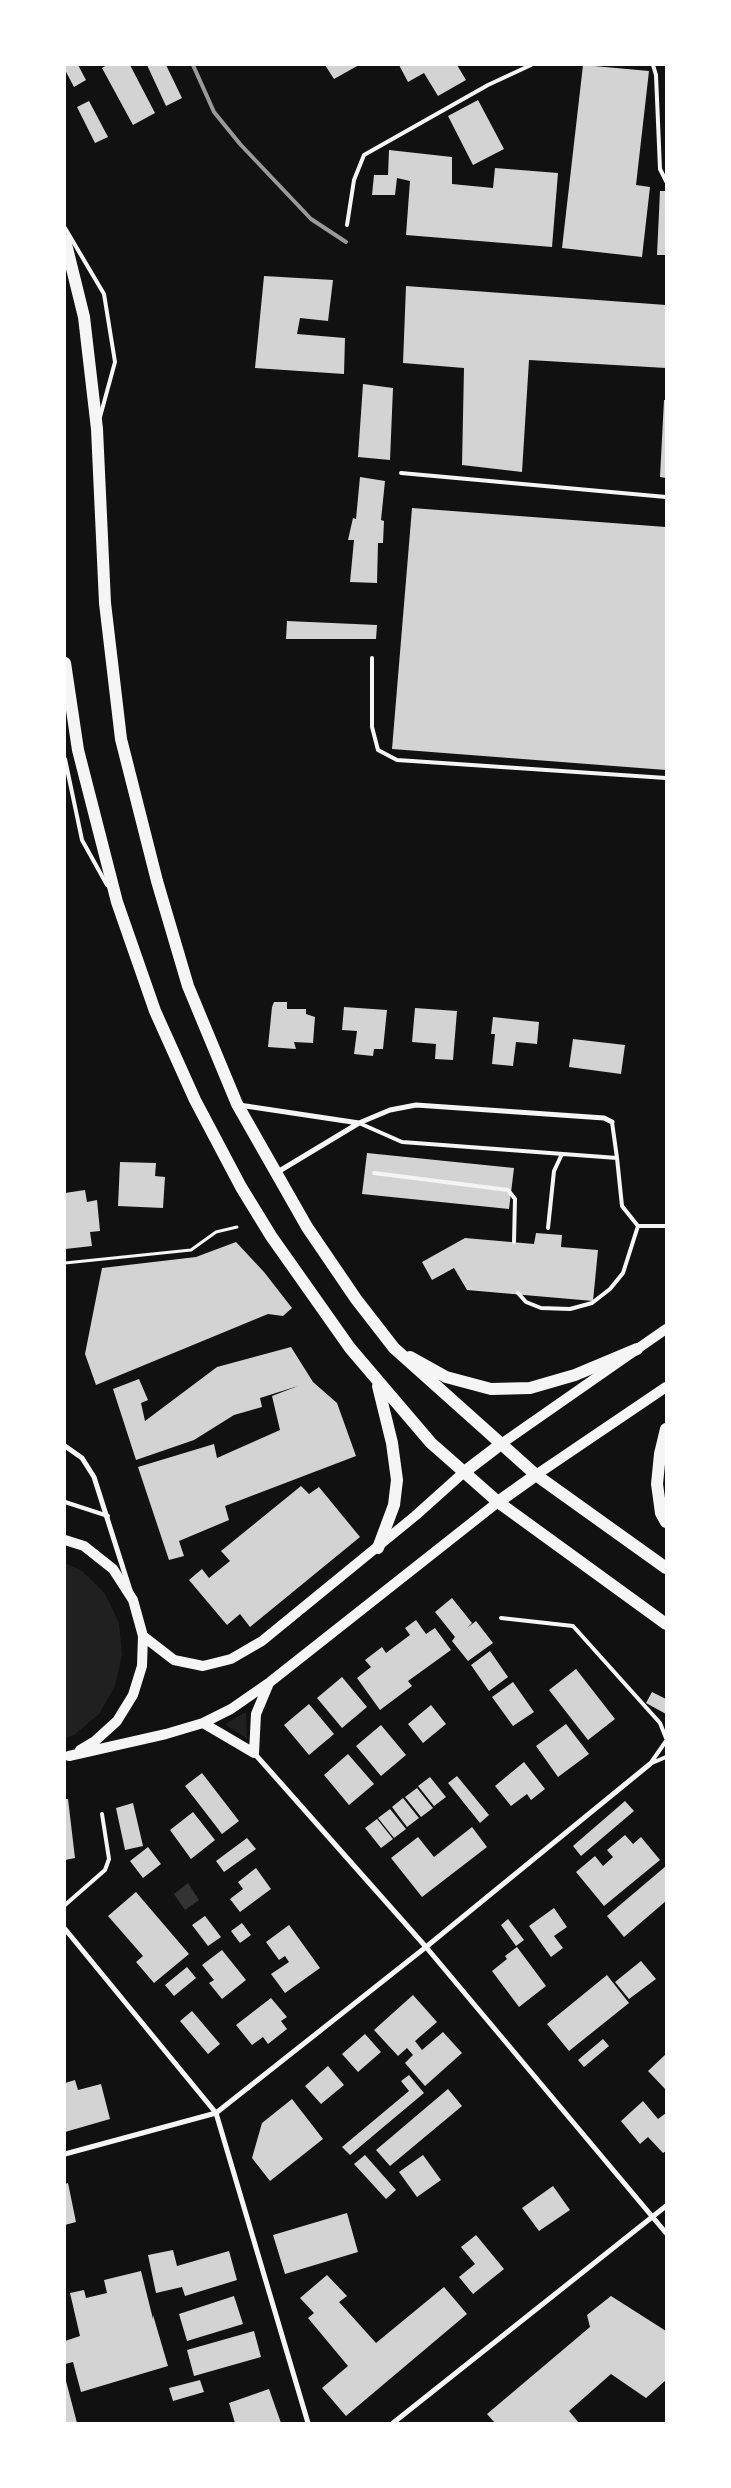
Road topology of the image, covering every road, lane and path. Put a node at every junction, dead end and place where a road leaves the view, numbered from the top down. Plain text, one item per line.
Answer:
1 (531, 65) edge
2 (653, 65) edge
3 (666, 181) edge
4 (347, 226) dead end
5 (65, 228) edge
6 (65, 240) edge
7 (97, 429) junction
8 (401, 474) dead end
9 (666, 497) edge
10 (372, 658) dead end
11 (65, 663) edge
12 (65, 759) edge
13 (666, 778) edge
14 (116, 902) junction
15 (237, 1104) junction
16 (612, 1122) joint
17 (359, 1123) junction
18 (562, 1154) junction
19 (617, 1158) junction
20 (275, 1173) junction
21 (374, 1173) dead end
22 (638, 1226) junction
23 (666, 1226) edge
24 (237, 1227) dead end
25 (548, 1228) dead end
26 (514, 1242) dead end
27 (65, 1263) edge
28 (518, 1293) dead end
29 (666, 1329) edge
30 (394, 1348) junction
31 (637, 1349) junction
32 (377, 1382) junction
33 (666, 1387) edge
34 (666, 1429) edge
35 (501, 1444) junction
36 (65, 1446) edge
37 (463, 1473) junction
38 (536, 1475) junction
39 (65, 1502) edge
40 (498, 1502) junction
41 (108, 1516) junction
42 (666, 1522) edge
43 (65, 1540) edge
44 (378, 1548) junction
45 (666, 1568) edge
46 (133, 1600) junction
47 (501, 1618) dead end
48 (666, 1624) edge
49 (143, 1636) junction
50 (270, 1682) junction
51 (203, 1723) junction
52 (666, 1740) edge
53 (254, 1753) junction
54 (67, 1757) edge
55 (666, 1757) edge
56 (650, 1764) junction
57 (102, 1814) dead end
58 (65, 1905) edge
59 (65, 1928) edge
60 (426, 1947) junction
61 (216, 2113) junction
62 (65, 2154) edge
63 (666, 2206) edge
64 (653, 2218) junction
65 (666, 2233) edge
66 (308, 2423) edge
67 (393, 2423) edge

1 - 4 lane
2 - 3 lane
5 - 7 lane
6 - 7 main road
7 - 15 main road
8 - 9 lane
10 - 13 lane
11 - 14 main road
12 - 14 lane
14 - 32 main road
15 - 17 street
15 - 20 main road
16 - 17 street
16 - 19 lane
17 - 18 lane
17 - 20 street
18 - 19 lane
18 - 25 lane
19 - 22 lane
20 - 30 main road
21 - 26 lane
22 - 23 lane
22 - 28 lane
24 - 27 path
29 - 31 main road
30 - 31 main road
30 - 35 main road
31 - 35 main road
32 - 37 main road
32 - 44 main road
33 - 38 main road
34 - 42 main road
35 - 37 main road
35 - 38 main road
36 - 41 street
37 - 40 main road
37 - 44 main road
38 - 40 main road
38 - 45 main road
39 - 41 lane
40 - 48 main road
40 - 50 main road
41 - 46 street
43 - 46 main road
44 - 49 main road
46 - 49 main road
47 - 52 lane
49 - 54 main road
50 - 51 main road
50 - 53 main road
51 - 53 main road
51 - 54 main road
52 - 56 lane
53 - 60 street
55 - 56 lane
56 - 60 street
57 - 58 lane
59 - 61 street
60 - 61 street
60 - 64 street
61 - 62 street
61 - 66 street
63 - 64 street
64 - 65 street
64 - 67 street

